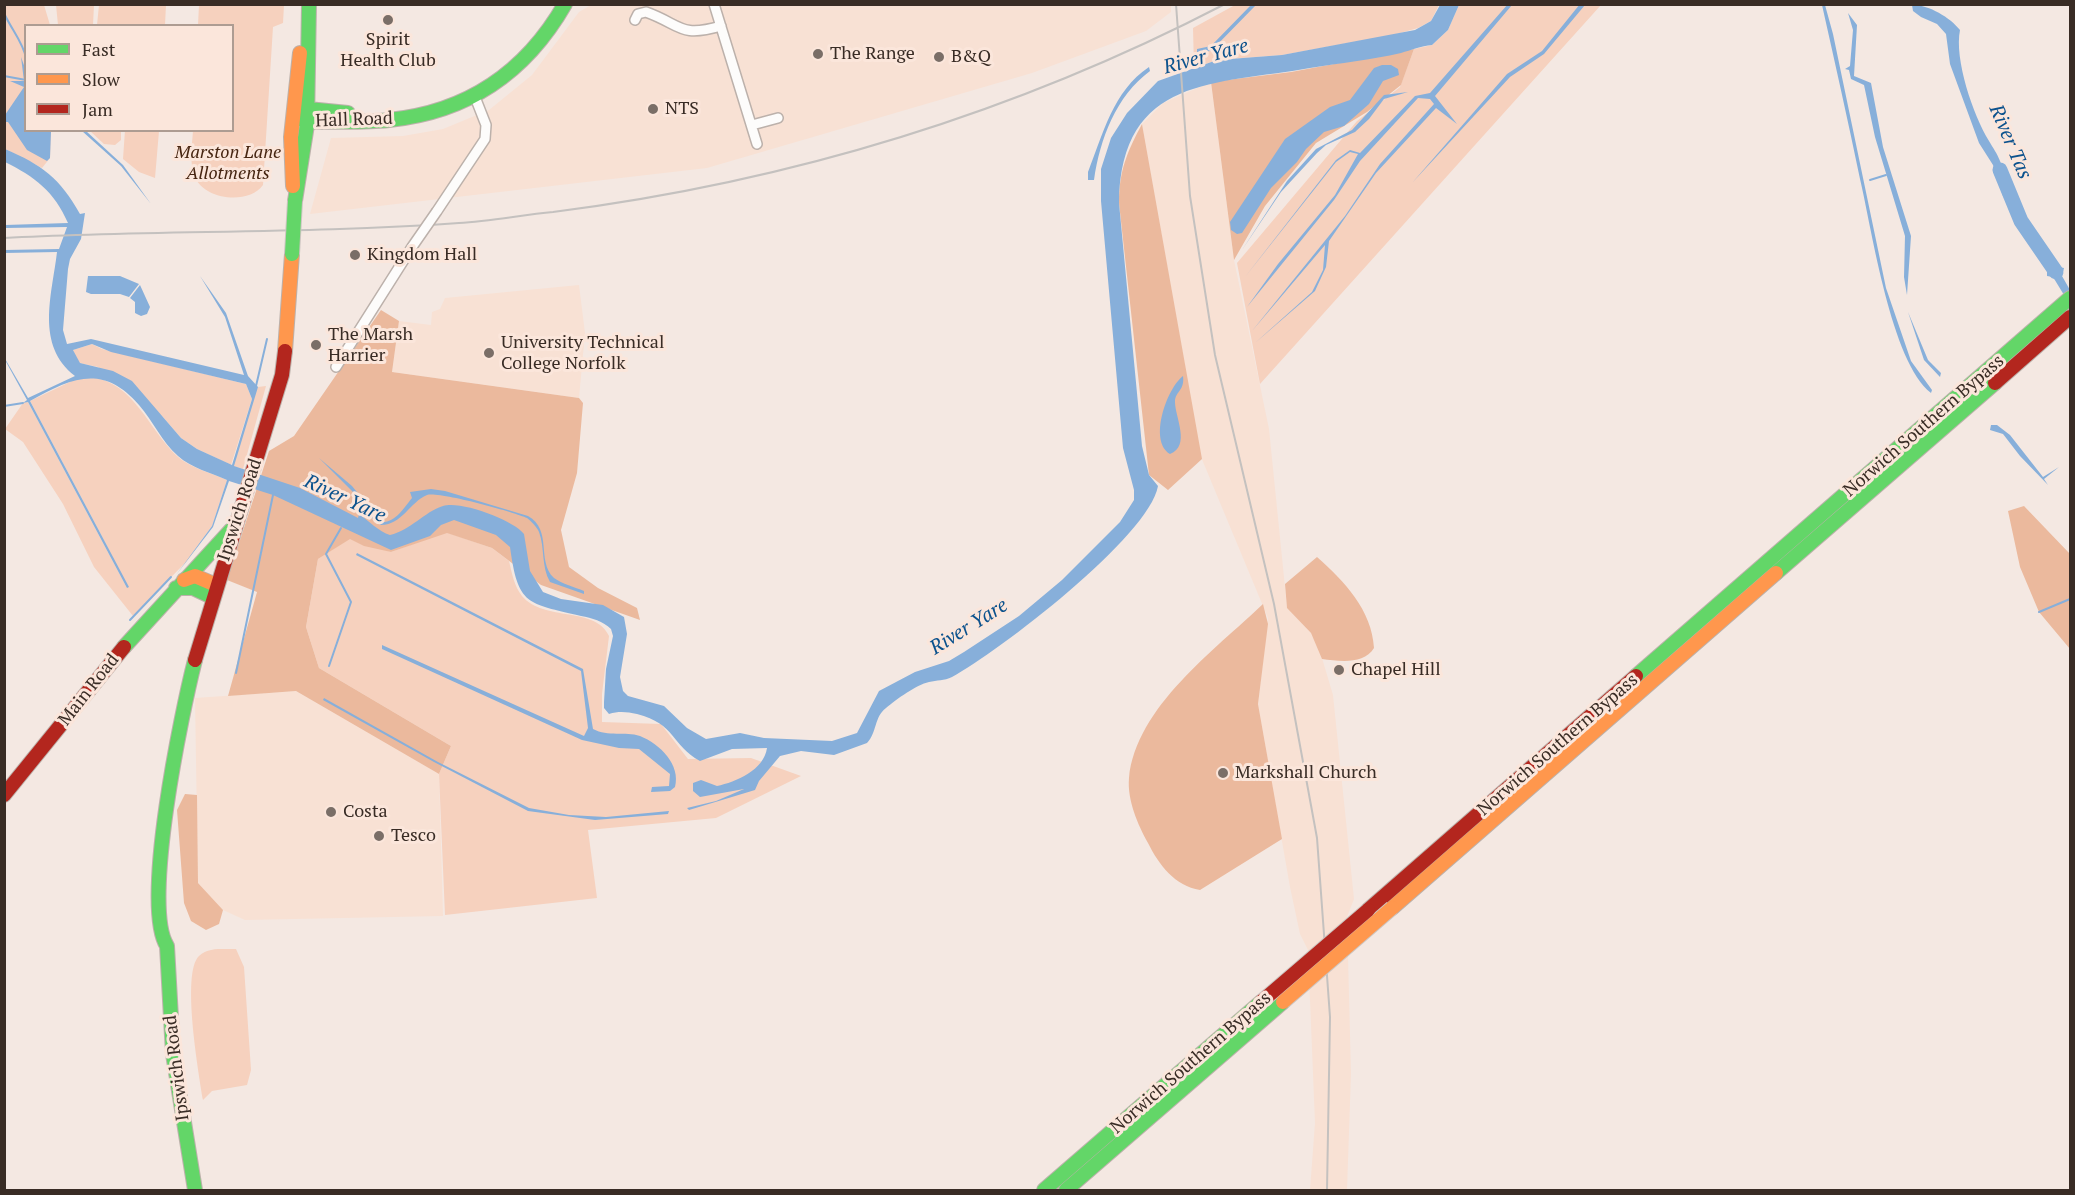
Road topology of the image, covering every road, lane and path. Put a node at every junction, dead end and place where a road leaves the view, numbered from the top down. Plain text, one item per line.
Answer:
1 (309, 4) edge
2 (714, 4) edge
3 (566, 7) edge
4 (635, 20) dead end
5 (721, 26) junction
6 (475, 97) junction
7 (302, 114) junction
8 (778, 118) dead end
9 (752, 125) junction
10 (757, 144) dead end
11 (295, 201) junction
12 (2070, 298) edge
13 (2070, 317) edge
14 (336, 367) dead end
15 (234, 526) junction
16 (180, 584) junction
17 (214, 591) junction
18 (4, 795) edge
19 (195, 1191) edge
20 (1044, 1191) edge
21 (1066, 1191) edge

1 - 7 main road, Ipswich Road
2 - 5 street
3 - 6 main road, Hall Road
4 - 5 street
5 - 9 street
6 - 7 main road, Hall Road
6 - 14 street, bridge
7 - 11 main road, Ipswich Road
7 - 11 main road, Ipswich Road
8 - 9 street
9 - 10 street
11 - 15 main road, Ipswich Road, bridge
12 - 20 main road, Norwich Southern Bypass, bridge
13 - 21 main road, Norwich Southern Bypass, bridge
15 - 16 main road, Main Road
15 - 17 main road, Ipswich Road
16 - 17 main road
16 - 18 main road, Main Road
17 - 19 main road, Ipswich Road

